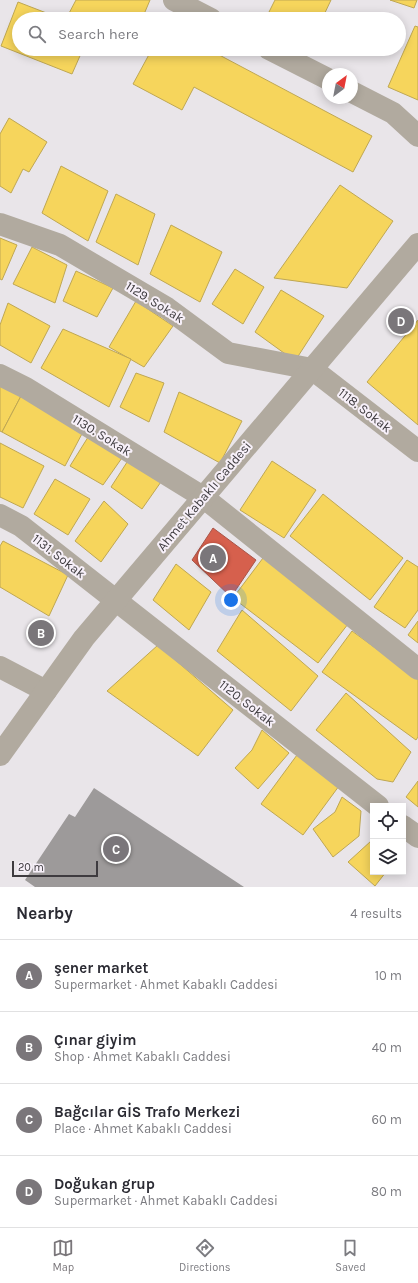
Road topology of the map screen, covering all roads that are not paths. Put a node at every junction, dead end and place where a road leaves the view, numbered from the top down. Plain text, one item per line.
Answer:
1 (174, 0) edge
2 (197, 12) edge
3 (283, 56) edge
4 (322, 76) edge
5 (358, 95) edge
6 (418, 136) edge
7 (0, 224) edge
8 (416, 250) edge
9 (312, 369) junction
10 (0, 375) edge
11 (418, 451) edge
12 (203, 497) junction
13 (0, 515) edge
14 (116, 600) junction
15 (0, 667) edge
16 (418, 669) edge
17 (46, 691) junction
18 (0, 755) edge
19 (374, 803) edge
20 (406, 828) edge
21 (418, 838) edge

1 - 2 street
3 - 4 street
5 - 6 street
7 - 9 street, 1129. Sokak
8 - 9 street, Ahmet Kabaklı Caddesi
9 - 11 street, 1118. Sokak
9 - 12 street, Ahmet Kabaklı Caddesi
10 - 12 street, 1130. Sokak
12 - 14 street, Ahmet Kabaklı Caddesi
12 - 16 street, 1130. Sokak
13 - 14 street, 1131. Sokak
14 - 17 street, Ahmet Kabaklı Caddesi
14 - 19 street, 1120. Sokak
15 - 17 street
17 - 18 street, Ahmet Kabaklı Caddesi
20 - 21 street

